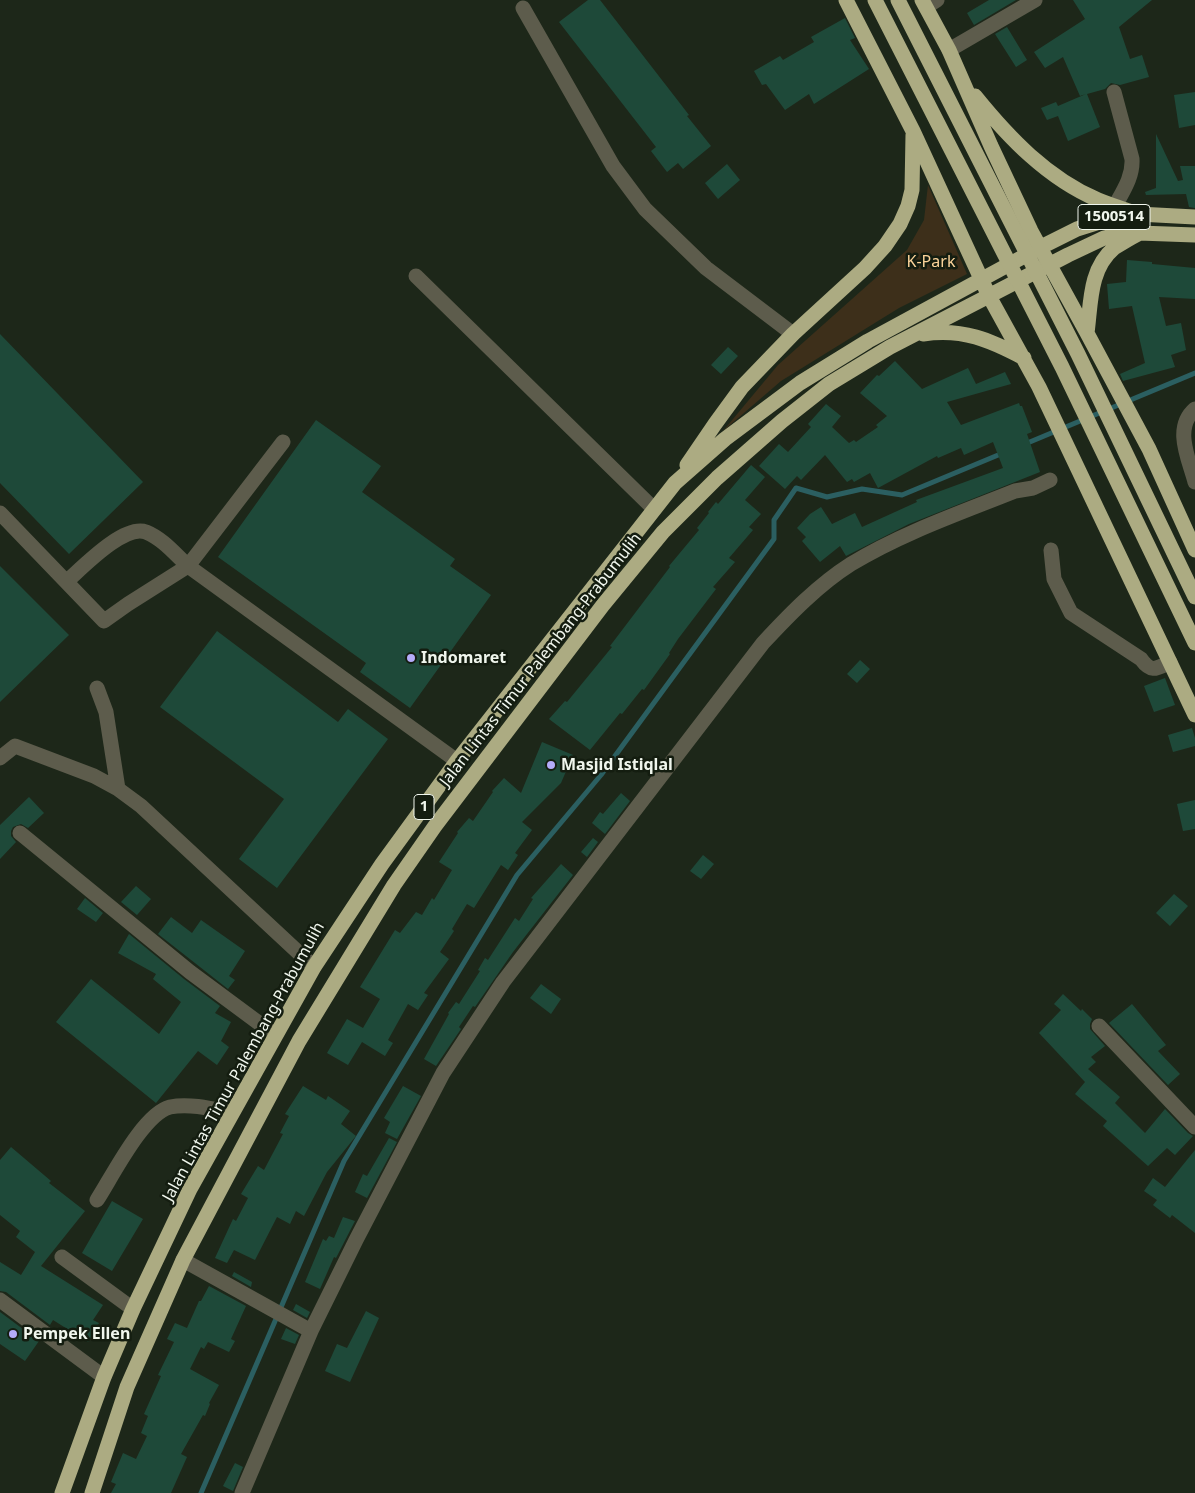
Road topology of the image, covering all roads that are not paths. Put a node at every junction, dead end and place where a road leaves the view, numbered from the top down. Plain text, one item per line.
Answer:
1 (846, 0) edge
2 (875, 0) edge
3 (898, 0) edge
4 (1035, 0) edge
5 (928, 2) edge
6 (524, 8) dead end
7 (949, 50) junction
8 (962, 79) junction
9 (1114, 92) dead end
10 (913, 131) junction
11 (1115, 206) junction
12 (1138, 214) junction
13 (1195, 217) edge
14 (1139, 233) junction
15 (1195, 235) edge
16 (1040, 248) junction
17 (1068, 255) joint
18 (1049, 265) junction
19 (416, 276) dead end
20 (981, 279) junction
21 (989, 296) junction
22 (1088, 333) junction
23 (793, 334) junction
24 (913, 335) junction
25 (1024, 358) junction
26 (1195, 409) edge
27 (283, 442) dead end
28 (1050, 480) dead end
29 (1195, 482) edge
30 (675, 483) junction
31 (654, 509) junction
32 (0, 512) edge
33 (1051, 550) dead end
34 (1195, 550) edge
35 (188, 566) junction
36 (67, 581) junction
37 (1195, 597) edge
38 (1195, 643) edge
39 (1170, 662) junction
40 (97, 688) dead end
41 (1195, 715) edge
42 (0, 758) edge
43 (458, 761) junction
44 (118, 789) junction
45 (20, 833) dead end
46 (314, 967) junction
47 (1099, 1026) dead end
48 (275, 1035) junction
49 (232, 1113) junction
50 (1195, 1127) edge
51 (215, 1143) junction
52 (237, 1156) junction
53 (96, 1200) dead end
54 (62, 1257) dead end
55 (183, 1260) junction
56 (0, 1300) edge
57 (133, 1309) junction
58 (311, 1331) junction
59 (115, 1351) junction
60 (138, 1361) junction
61 (104, 1377) junction
62 (62, 1493) edge
63 (92, 1493) edge
64 (242, 1493) edge

1 - 10 highway
2 - 38 highway, bridge
3 - 37 highway, bridge
4 - 7 street
5 - 7 highway
6 - 23 street
7 - 8 highway
8 - 11 highway
8 - 16 highway
9 - 11 street
10 - 20 highway
10 - 23 highway
11 - 12 highway
12 - 13 highway, 1500514
12 - 16 highway, 1500514
14 - 15 highway, 1500514
14 - 17 highway, 1500514
14 - 22 highway
16 - 18 highway
16 - 20 highway, Jalan Lintas Timur Palembang-Prabumulih / 1
17 - 18 highway, 1
18 - 21 highway, Jalan Lintas Timur Palembang-Prabumulih / 1
18 - 22 highway
19 - 31 street
20 - 21 highway
20 - 30 highway, Jalan Lintas Timur Palembang-Prabumulih / 1
21 - 24 highway, Jalan Lintas Timur Palembang-Prabumulih / 1
21 - 25 highway
22 - 34 highway
23 - 30 highway
24 - 25 highway
24 - 52 highway, Jalan Lintas Timur Palembang-Prabumulih / 1
25 - 39 highway
26 - 29 street
27 - 35 street
28 - 58 street
30 - 31 highway, Jalan Lintas Timur Palembang-Prabumulih / 1
31 - 43 highway, Jalan Lintas Timur Palembang-Prabumulih / 1
32 - 36 street
33 - 39 street
35 - 36 street
35 - 36 street
35 - 43 street
39 - 41 highway
40 - 44 street
42 - 44 street
43 - 46 highway, Jalan Lintas Timur Palembang-Prabumulih / 1
44 - 46 street
45 - 48 street
46 - 48 highway, Jalan Lintas Timur Palembang-Prabumulih / 1
47 - 50 street
48 - 49 highway, Jalan Lintas Timur Palembang-Prabumulih / 1
49 - 51 highway, Jalan Lintas Timur Palembang-Prabumulih / 1
49 - 53 street
51 - 52 highway
51 - 57 highway, Jalan Lintas Timur Palembang-Prabumulih / 1
52 - 55 highway, Jalan Lintas Timur Palembang-Prabumulih / 1
54 - 57 street
55 - 58 street
55 - 60 highway, Jalan Lintas Timur Palembang-Prabumulih / 1
56 - 61 street
57 - 59 highway, Jalan Lintas Timur Palembang-Prabumulih / 1
58 - 64 street
59 - 60 highway
59 - 61 highway, Jalan Lintas Timur Palembang-Prabumulih / 1
60 - 63 highway, Jalan Lintas Timur Palembang-Prabumulih / 1
61 - 62 highway, Jalan Lintas Timur Palembang-Prabumulih / 1

